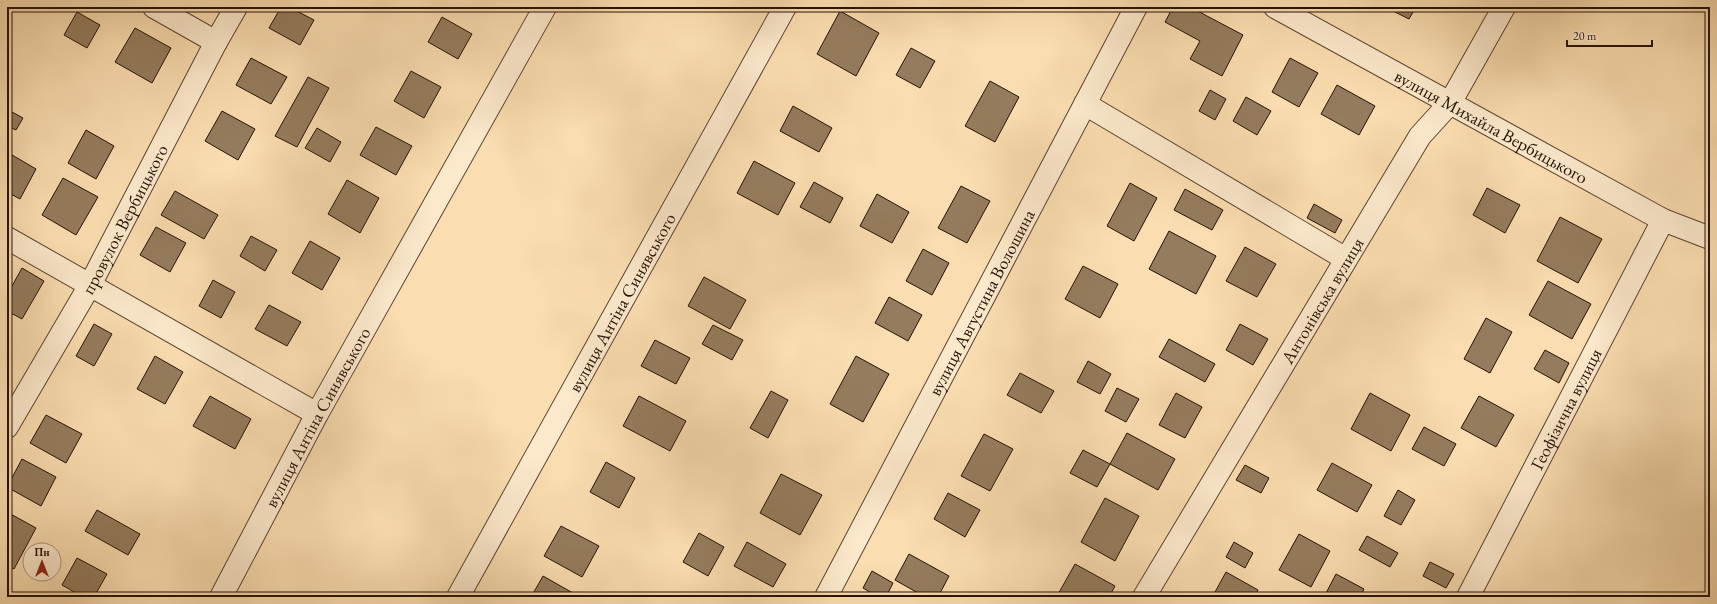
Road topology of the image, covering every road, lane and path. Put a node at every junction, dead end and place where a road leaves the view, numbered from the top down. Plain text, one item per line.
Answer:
1 (154, 7) edge
2 (236, 7) edge
3 (545, 7) edge
4 (785, 7) edge
5 (1136, 7) edge
6 (1275, 7) edge
7 (1504, 7) edge
8 (216, 42) junction
9 (1450, 103) junction
10 (1085, 104) junction
11 (1663, 220) junction
12 (7, 238) edge
13 (1710, 238) edge
14 (1346, 259) junction
15 (90, 285) junction
16 (317, 414) junction
17 (7, 427) edge
18 (221, 597) edge
19 (458, 597) edge
20 (826, 597) edge
21 (1144, 597) edge
22 (1468, 597) edge

1 - 8 street
2 - 8 street, провулок Вербицького
3 - 16 street, вулиця Антіна Синявського
4 - 19 street, вулиця Антіна Синявського
5 - 10 street, вулиця Августина Волошина
6 - 9 street, вулиця Михайла Вербицького
7 - 9 street, Антонівська вулиця
8 - 15 street, провулок Вербицького
9 - 11 street, вулиця Михайла Вербицького
9 - 14 street, Антонівська вулиця
10 - 14 street
10 - 20 street, вулиця Августина Волошина
11 - 13 street, вулиця Михайла Вербицького
11 - 22 street, Геофізична вулиця
12 - 15 street
14 - 21 street, Антонівська вулиця
15 - 16 street
15 - 17 street, провулок Вербицького
16 - 18 street, вулиця Антіна Синявського

